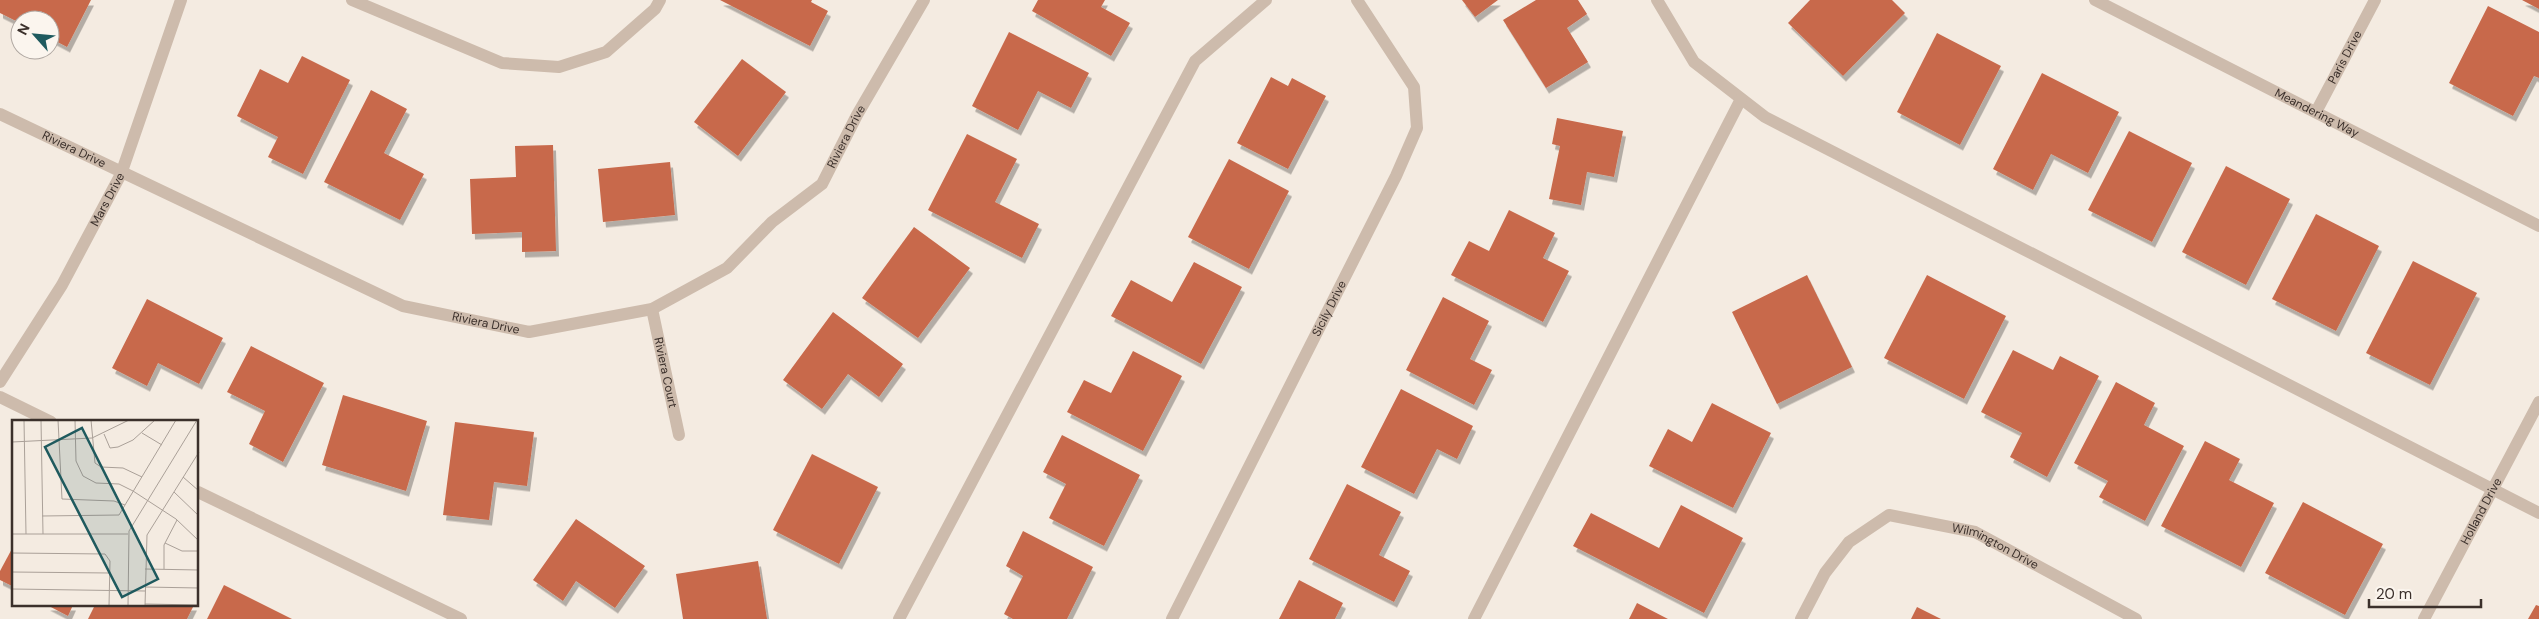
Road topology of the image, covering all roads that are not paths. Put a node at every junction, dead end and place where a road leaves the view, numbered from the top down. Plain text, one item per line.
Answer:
1 (181, 0) edge
2 (352, 0) edge
3 (660, 0) edge
4 (924, 0) edge
5 (1266, 0) edge
6 (1357, 0) edge
7 (1657, 0) edge
8 (2095, 0) edge
9 (2375, 0) edge
10 (1742, 99) junction
11 (2316, 112) junction
12 (0, 114) edge
13 (121, 174) junction
14 (2539, 226) edge
15 (652, 309) junction
16 (0, 382) edge
17 (0, 397) edge
18 (2539, 402) edge
19 (46, 420) edge
20 (679, 435) dead end
21 (2493, 489) junction
22 (199, 492) edge
23 (2539, 513) edge
24 (2122, 616) edge
25 (461, 619) edge
26 (899, 619) edge
27 (1172, 619) edge
28 (1474, 619) edge
29 (1801, 619) edge
30 (2136, 619) edge
31 (2424, 619) edge

1 - 13 street, Mars Drive
2 - 3 street
4 - 15 street, Riviera Drive
5 - 26 street
6 - 27 street, Sicily Drive
7 - 10 street
8 - 11 street, Meandering Way
9 - 11 street, Paris Drive
10 - 21 street
10 - 28 street
11 - 14 street, Meandering Way
12 - 13 street, Riviera Drive
13 - 15 street, Riviera Drive
13 - 16 street, Mars Drive
15 - 20 street, Riviera Court
17 - 19 street
18 - 21 street, Holland Drive
21 - 23 street
21 - 31 street, Holland Drive
22 - 25 street
24 - 29 street, Wilmington Drive
24 - 30 street, Wilmington Drive

